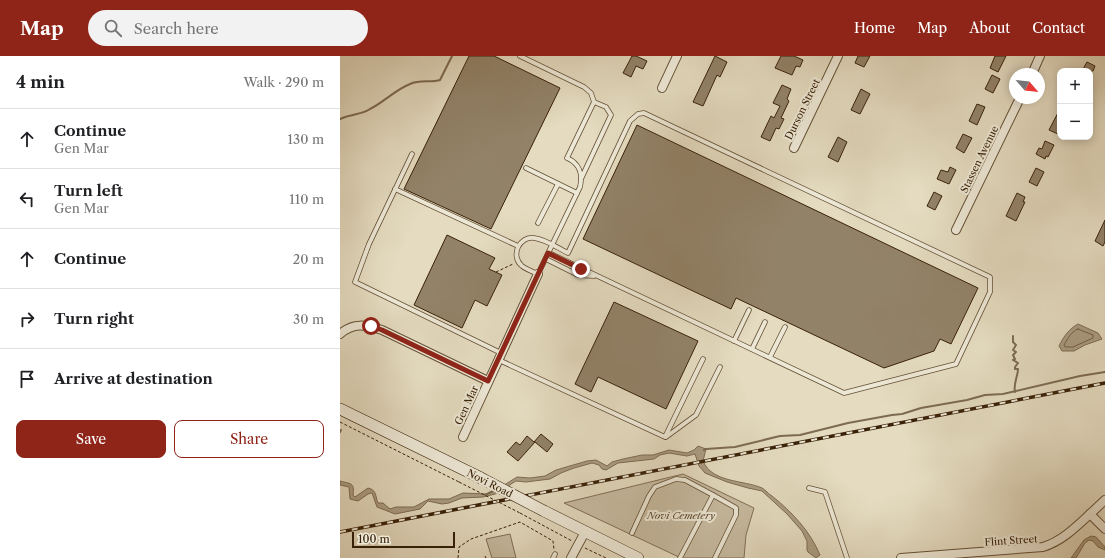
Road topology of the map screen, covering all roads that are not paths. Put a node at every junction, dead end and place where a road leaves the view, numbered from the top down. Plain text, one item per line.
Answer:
1 (520, 56) edge
2 (677, 56) edge
3 (838, 56) edge
4 (1040, 56) edge
5 (1035, 68) edge
6 (662, 88) dead end
7 (594, 102) junction
8 (1017, 104) edge
9 (794, 148) dead end
10 (412, 154) dead end
11 (526, 168) dead end
12 (581, 179) junction
13 (558, 184) junction
14 (395, 189) junction
15 (577, 193) junction
16 (538, 223) dead end
17 (956, 230) dead end
18 (552, 245) junction
19 (518, 246) junction
20 (548, 253) junction
21 (546, 259) junction
22 (538, 274) junction
23 (597, 276) junction
24 (749, 310) dead end
25 (765, 322) dead end
26 (785, 327) dead end
27 (340, 334) edge
28 (734, 341) junction
29 (752, 349) junction
30 (500, 356) junction
31 (770, 357) junction
32 (703, 359) dead end
33 (720, 368) dead end
34 (488, 381) junction
35 (340, 409) edge
36 (463, 436) dead end
37 (665, 437) junction
38 (809, 488) dead end
39 (712, 495) junction
40 (1105, 500) edge
41 (1090, 514) junction
42 (1105, 529) edge
43 (585, 532) junction
44 (632, 533) dead end
45 (571, 558) edge
46 (638, 558) edge
47 (680, 558) edge
48 (715, 558) edge
49 (847, 558) edge
50 (902, 558) edge

1 - 7 lane
2 - 6 street
3 - 9 street, Durson Street
4 - 5 street
7 - 12 lane
7 - 12 lane
8 - 17 street, Stassen Avenue
10 - 14 lane
11 - 13 lane
12 - 15 lane
13 - 15 lane
13 - 16 lane
14 - 19 lane
14 - 30 lane
15 - 18 lane
18 - 19 lane
18 - 20 lane
18 - 31 lane
19 - 22 lane
20 - 21 lane
20 - 23 lane
21 - 22 lane
21 - 23 lane
22 - 30 street, Gen Mar
23 - 28 lane
24 - 28 lane
25 - 29 lane
26 - 31 lane
27 - 34 street, Gen Mar
28 - 29 lane
29 - 31 lane
30 - 34 street, Gen Mar
30 - 37 lane
32 - 37 lane
33 - 37 lane
34 - 36 street, Gen Mar
35 - 43 main road, Novi Road, bridge
38 - 49 lane
39 - 44 lane
39 - 47 lane
39 - 48 lane
40 - 41 street, Flint Street
41 - 42 street
41 - 50 street, Flint Street
43 - 45 street
43 - 46 main road, Novi Road

